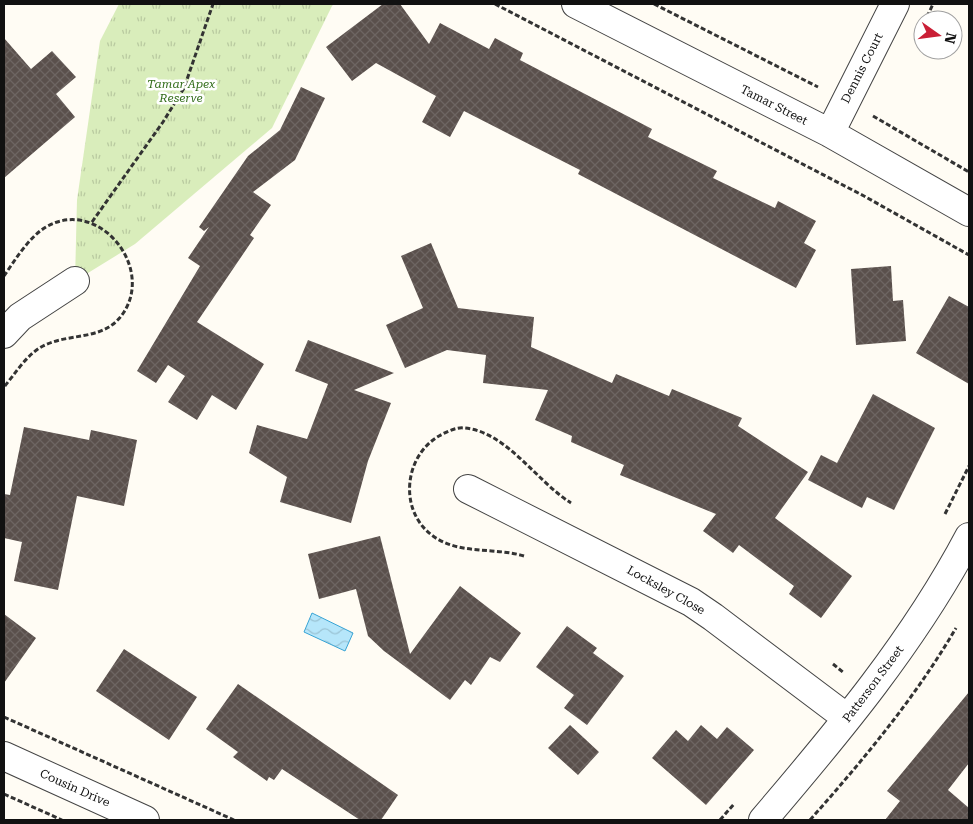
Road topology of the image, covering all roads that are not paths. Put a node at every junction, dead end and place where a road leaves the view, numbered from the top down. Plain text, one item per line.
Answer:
1 (576, 4) edge
2 (895, 4) edge
3 (830, 133) junction
4 (969, 212) edge
5 (75, 281) dead end
6 (4, 334) edge
7 (468, 489) dead end
8 (969, 537) edge
9 (847, 718) junction
10 (4, 756) edge
11 (145, 820) edge
12 (763, 820) edge

1 - 3 street, Tamar Street
2 - 3 street, Dennis Court
3 - 4 street, Tamar Street
5 - 6 street
7 - 9 street, Locksley Close
8 - 9 street, Patterson Street
9 - 12 street, Patterson Street
10 - 11 street, Cousin Drive

